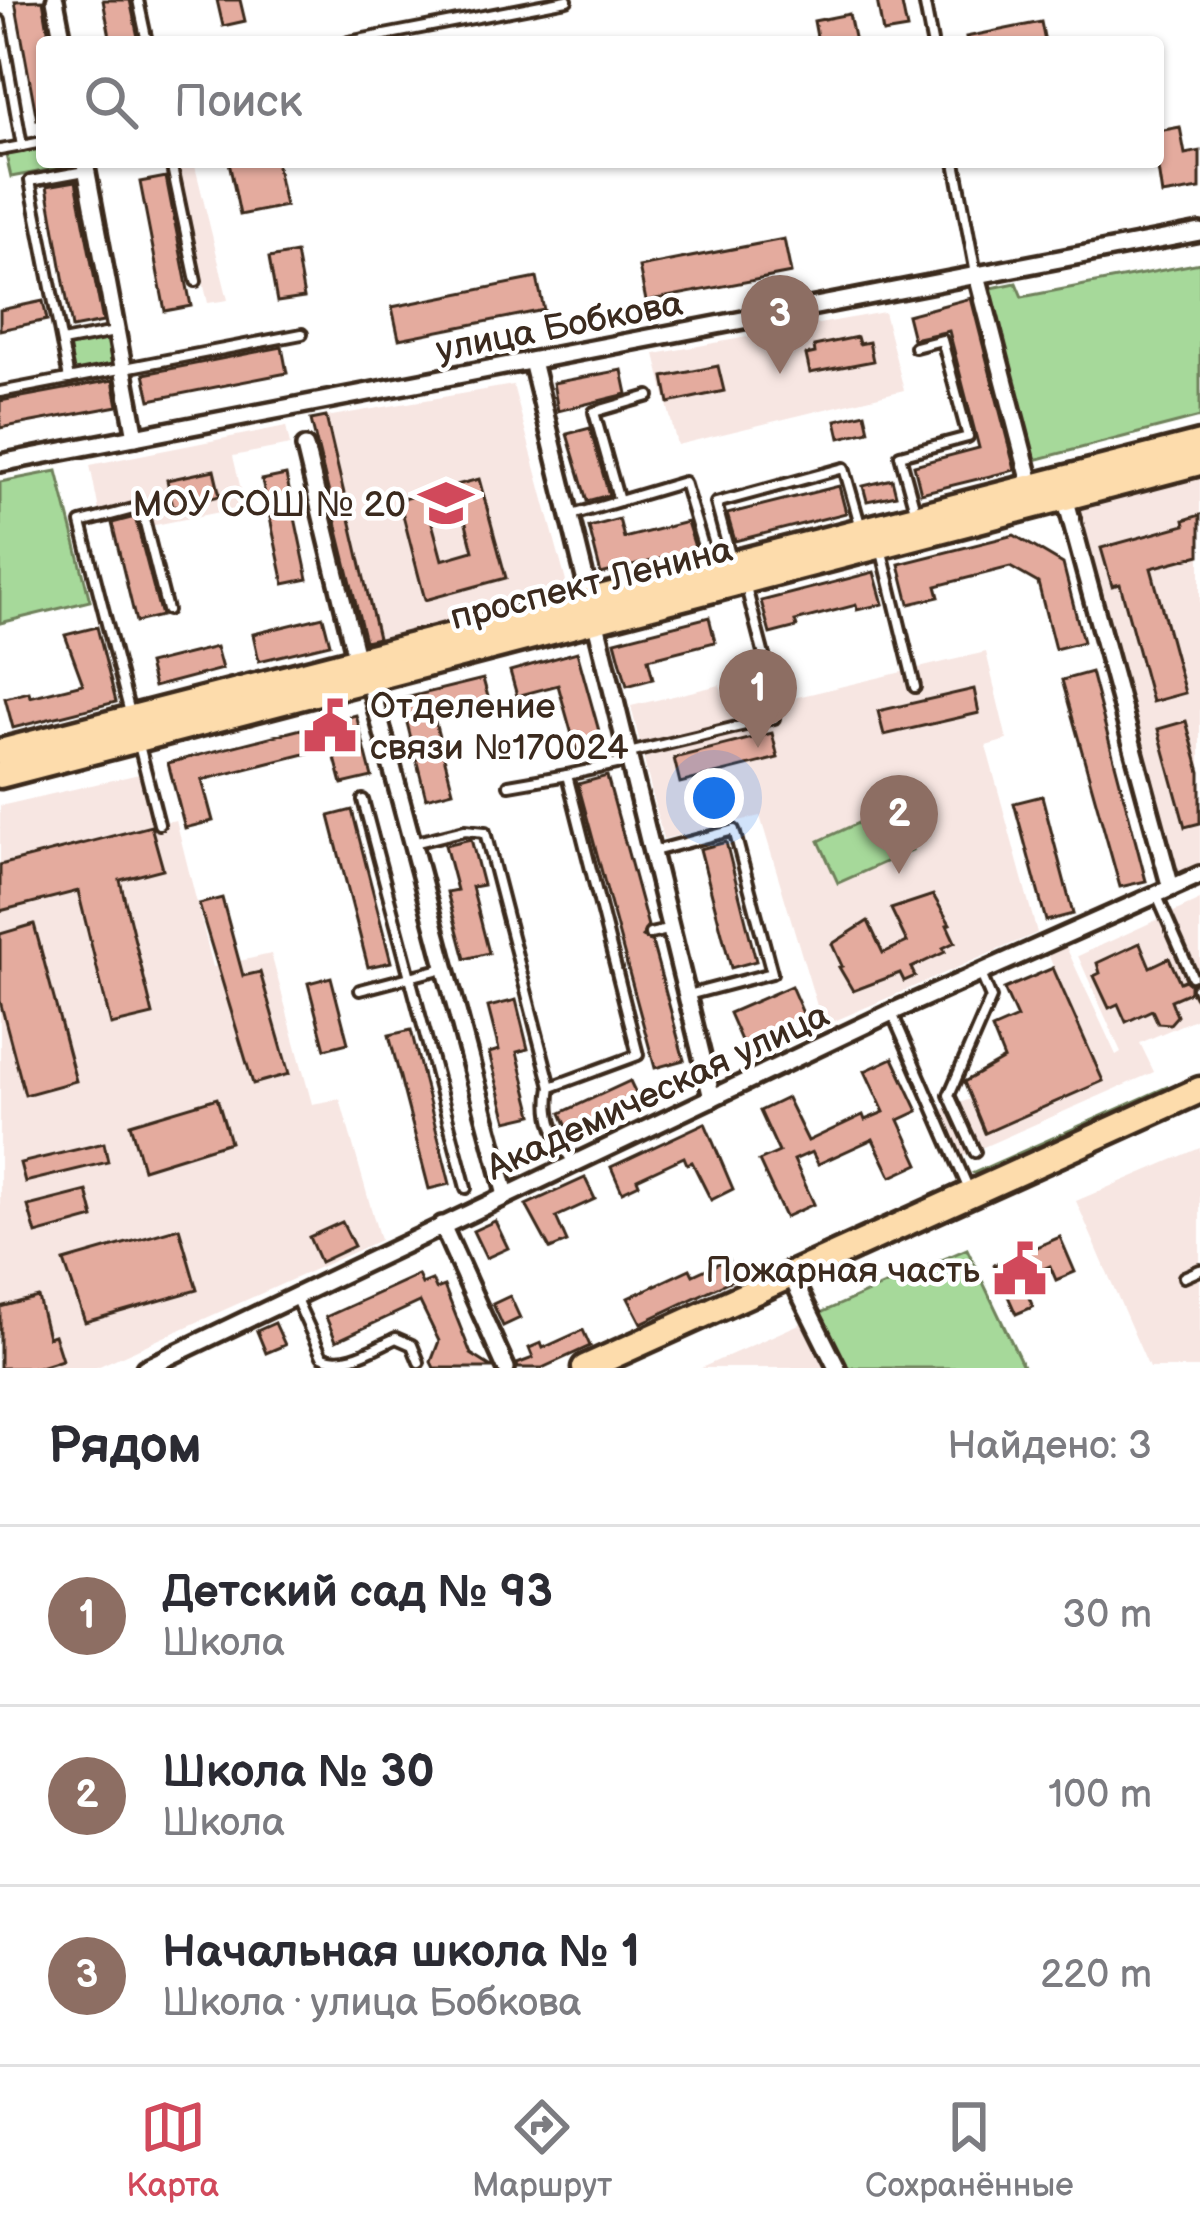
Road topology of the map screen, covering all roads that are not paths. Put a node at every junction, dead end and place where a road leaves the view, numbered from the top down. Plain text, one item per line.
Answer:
1 (55, 0) edge
2 (138, 0) edge
3 (567, 0) edge
4 (923, 0) edge
5 (0, 21) edge
6 (62, 36) edge
7 (146, 36) edge
8 (379, 36) edge
9 (931, 36) edge
10 (36, 143) edge
11 (22, 146) junction
12 (0, 150) edge
13 (79, 168) edge
14 (86, 168) edge
15 (172, 168) edge
16 (956, 168) edge
17 (1200, 232) edge
18 (977, 275) junction
19 (196, 281) dead end
20 (115, 332) junction
21 (302, 334) dead end
22 (62, 342) junction
23 (915, 347) dead end
24 (532, 361) junction
25 (123, 368) junction
26 (69, 379) junction
27 (0, 392) edge
28 (649, 396) dead end
29 (136, 437) junction
30 (1200, 443) edge
31 (305, 447) dead end
32 (1200, 462) edge
33 (0, 463) edge
34 (1068, 487) junction
35 (1027, 497) junction
36 (620, 501) junction
37 (570, 515) junction
38 (916, 517) junction
39 (871, 538) junction
40 (729, 571) junction
41 (593, 609) junction
42 (167, 610) dead end
43 (366, 665) junction
44 (769, 675) dead end
45 (915, 687) dead end
46 (774, 718) dead end
47 (135, 729) junction
48 (0, 752) edge
49 (629, 757) junction
50 (0, 775) edge
51 (567, 775) junction
52 (509, 784) dead end
53 (363, 800) dead end
54 (159, 824) dead end
55 (412, 843) junction
56 (653, 851) junction
57 (1200, 875) edge
58 (1164, 891) junction
59 (672, 929) junction
60 (650, 934) dead end
61 (621, 940) dead end
62 (609, 943) junction
63 (445, 967) junction
64 (980, 973) junction
65 (410, 976) junction
66 (1192, 976) dead end
67 (360, 990) dead end
68 (688, 995) junction
69 (892, 1012) junction
70 (551, 1087) junction
71 (1200, 1090) edge
72 (712, 1098) junction
73 (975, 1152) dead end
74 (574, 1164) junction
75 (466, 1188) dead end
76 (971, 1193) junction
77 (506, 1195) junction
78 (442, 1225) junction
79 (1200, 1270) edge
80 (791, 1276) junction
81 (1184, 1276) dead end
82 (295, 1298) junction
83 (419, 1362) dead end
84 (145, 1368) edge
85 (506, 1368) edge
86 (585, 1368) edge
87 (837, 1368) edge

1 - 6 street
2 - 7 lane
3 - 8 lane
4 - 9 lane
5 - 11 lane
10 - 11 lane
11 - 12 lane
13 - 22 lane
14 - 20 street
15 - 19 lane
16 - 18 lane
17 - 18 street, улица Бобкова
18 - 24 street, улица Бобкова
18 - 35 street
20 - 22 lane
20 - 25 street
21 - 25 lane
22 - 26 lane
23 - 38 lane
24 - 29 street, улица Бобкова
24 - 37 street
25 - 26 lane
25 - 29 street
26 - 27 lane
28 - 36 lane
29 - 33 street, улица Бобкова
30 - 34 main road, проспект Ленина
31 - 43 street
32 - 34 main road, проспект Ленина
34 - 35 main road, проспект Ленина
34 - 58 street
35 - 38 main road, проспект Ленина
35 - 39 main road, проспект Ленина
36 - 37 lane
36 - 40 lane
37 - 41 street
38 - 39 main road, проспект Ленина
39 - 40 main road, проспект Ленина
39 - 40 lane
39 - 45 lane
40 - 41 main road, проспект Ленина
40 - 41 main road, проспект Ленина
40 - 44 lane
41 - 43 main road, проспект Ленина
41 - 49 street
42 - 47 lane
43 - 47 main road, проспект Ленина
43 - 55 street
46 - 49 lane
47 - 48 main road, проспект Ленина
47 - 50 main road, проспект Ленина
47 - 54 lane
49 - 51 lane
49 - 56 street
51 - 52 lane
51 - 62 lane
53 - 65 lane
55 - 63 street
55 - 70 lane
56 - 59 street
56 - 68 lane
57 - 58 street, Академическая улица
58 - 64 street, Академическая улица
58 - 66 lane
59 - 60 lane
59 - 68 street
61 - 62 lane
62 - 70 lane
63 - 65 lane
63 - 77 street
64 - 69 street, Академическая улица
64 - 73 lane
65 - 67 lane
65 - 75 lane
68 - 72 street
69 - 72 street, Академическая улица
69 - 76 lane
70 - 74 lane
71 - 76 main road
72 - 74 street, Академическая улица
74 - 77 street, Академическая улица
76 - 80 main road
77 - 78 street, Академическая улица
78 - 82 street, Академическая улица
78 - 85 street
79 - 81 lane
80 - 86 main road
80 - 87 street
82 - 83 lane
82 - 84 street, Академическая улица

